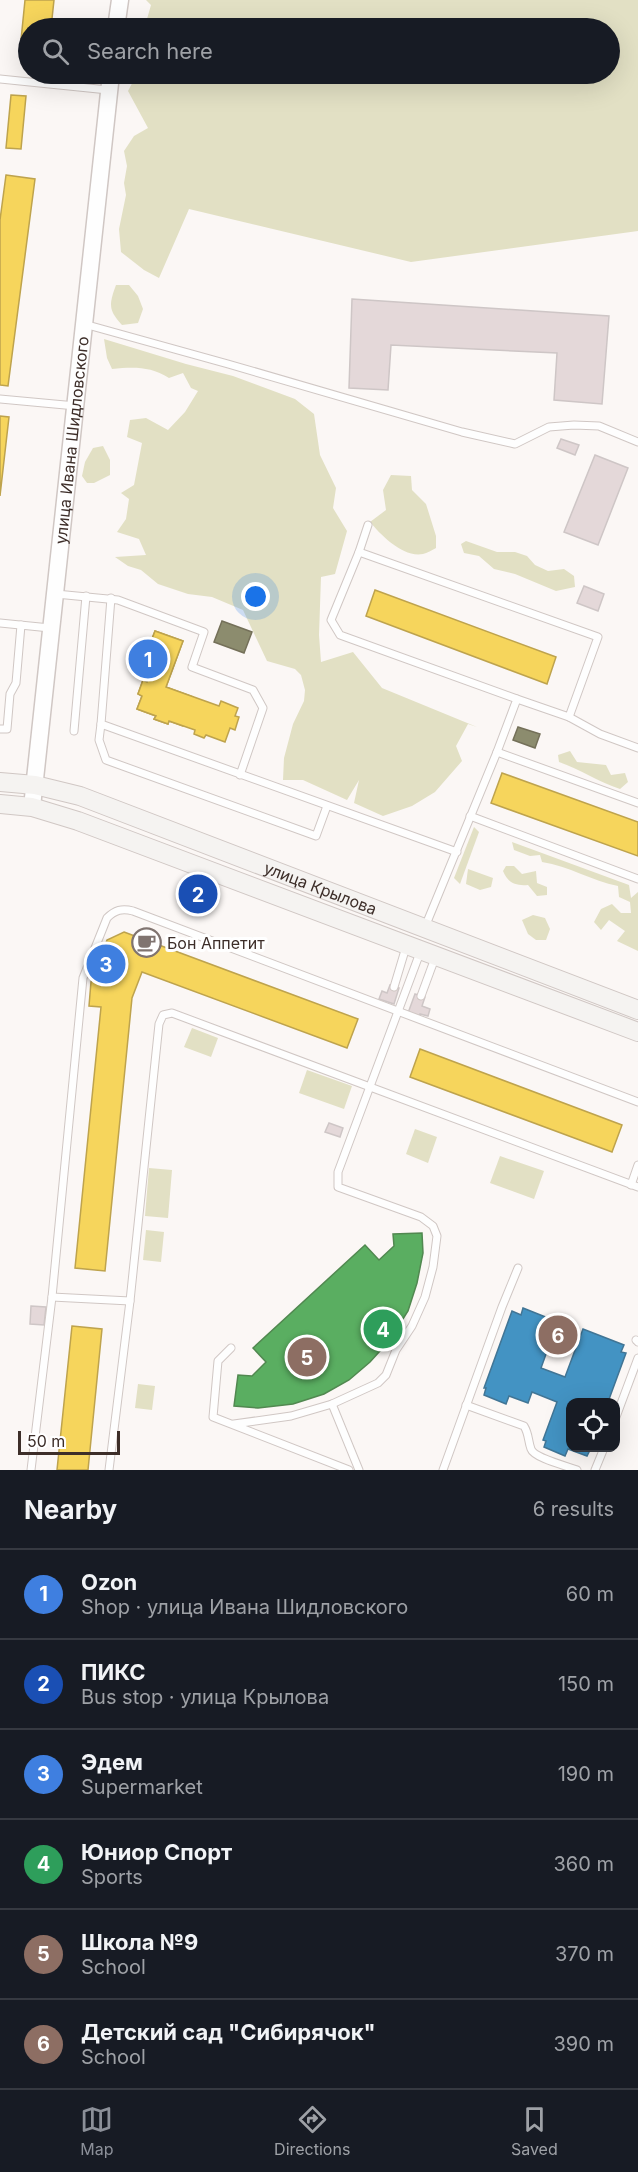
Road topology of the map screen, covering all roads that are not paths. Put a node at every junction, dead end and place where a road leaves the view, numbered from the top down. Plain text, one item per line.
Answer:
1 (120, 0) edge
2 (117, 18) edge
3 (0, 80) edge
4 (18, 80) edge
5 (110, 84) edge
6 (84, 324) junction
7 (0, 399) edge
8 (76, 406) junction
9 (638, 442) edge
10 (368, 525) dead end
11 (359, 552) junction
12 (54, 594) junction
13 (86, 597) junction
14 (111, 598) junction
15 (0, 623) edge
16 (21, 625) junction
17 (50, 628) junction
18 (517, 699) junction
19 (569, 717) junction
20 (102, 724) junction
21 (0, 729) edge
22 (74, 731) dead end
23 (638, 748) edge
24 (497, 752) junction
25 (240, 775) junction
26 (0, 782) edge
27 (34, 785) junction
28 (638, 803) edge
29 (0, 804) edge
30 (327, 806) junction
31 (32, 807) junction
32 (470, 816) junction
33 (457, 852) junction
34 (638, 879) edge
35 (424, 930) junction
36 (421, 950) junction
37 (394, 987) dead end
38 (421, 996) dead end
39 (638, 1010) edge
40 (398, 1011) junction
41 (638, 1032) edge
42 (370, 1087) junction
43 (638, 1102) edge
44 (638, 1165) edge
45 (635, 1186) edge
46 (518, 1268) dead end
47 (52, 1297) junction
48 (130, 1301) junction
49 (231, 1348) dead end
50 (638, 1358) edge
51 (332, 1404) junction
52 (620, 1404) edge
53 (466, 1405) junction
54 (234, 1424) junction
55 (602, 1452) edge
56 (31, 1470) edge
57 (109, 1470) edge
58 (349, 1470) edge
59 (359, 1470) edge
60 (443, 1470) edge
61 (577, 1470) edge
62 (595, 1470) edge

1 - 2 street
3 - 4 lane
5 - 6 street, улица Ивана Шидловского
6 - 8 street, улица Ивана Шидловского
6 - 9 lane
7 - 8 lane
8 - 12 street, улица Ивана Шидловского
10 - 11 lane
11 - 18 lane
11 - 19 lane
12 - 13 lane
12 - 17 street, улица Ивана Шидловского
13 - 14 lane
13 - 22 lane
14 - 20 lane
14 - 25 lane
15 - 16 lane
16 - 17 lane
16 - 21 lane
17 - 27 street, улица Ивана Шидловского
18 - 19 lane
18 - 24 lane
19 - 23 lane
20 - 25 lane
20 - 30 lane
24 - 28 lane
24 - 32 lane
25 - 30 lane
26 - 27 main road, улица Крылова
27 - 31 street, улица Ивана Шидловского
27 - 35 main road, улица Крылова
29 - 31 main road, улица Крылова
30 - 33 lane
31 - 36 main road, улица Крылова
32 - 33 lane
32 - 34 lane
33 - 35 lane
35 - 39 main road, улица Крылова
36 - 37 lane
36 - 38 lane
36 - 40 lane
36 - 41 main road, улица Крылова
40 - 42 lane
40 - 43 lane
40 - 47 lane
42 - 45 lane
42 - 48 lane
42 - 51 lane
44 - 45 lane
46 - 53 lane
47 - 48 lane
47 - 56 lane
48 - 57 lane
49 - 54 lane
50 - 52 lane
51 - 54 lane
51 - 59 lane
53 - 60 lane
53 - 61 lane
54 - 58 lane
55 - 62 lane

